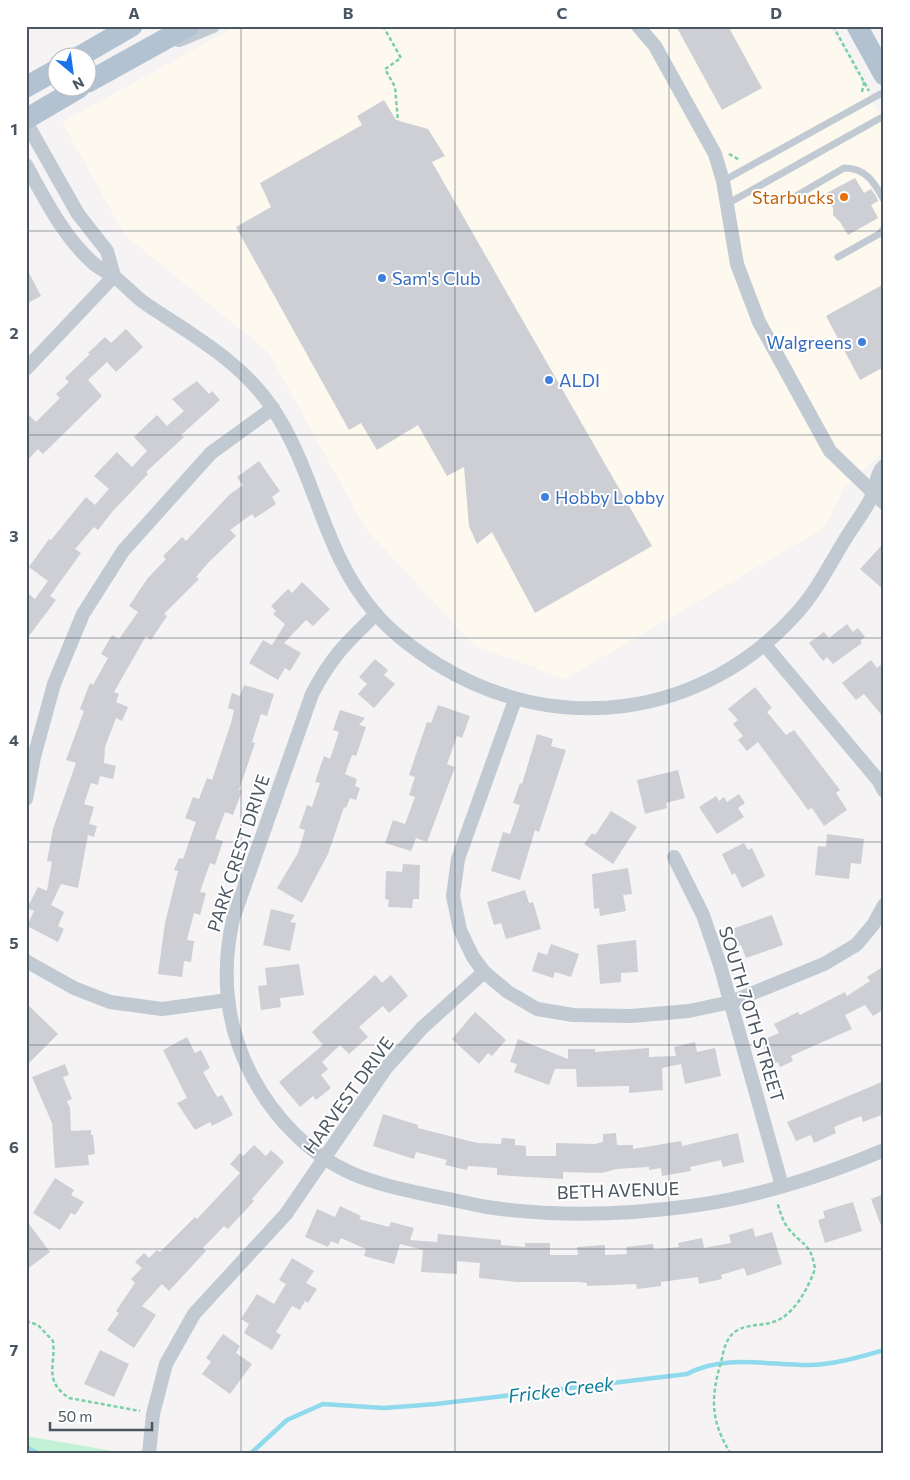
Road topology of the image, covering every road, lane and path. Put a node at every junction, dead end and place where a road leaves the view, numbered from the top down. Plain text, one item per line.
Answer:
1 (132, 26) edge
2 (173, 26) edge
3 (189, 26) edge
4 (213, 26) edge
5 (383, 26) edge
6 (638, 26) edge
7 (833, 26) edge
8 (857, 26) edge
9 (94, 48) edge
10 (122, 62) junction
11 (48, 75) edge
12 (98, 76) edge
13 (875, 80) edge
14 (864, 82) junction
15 (26, 87) edge
16 (884, 92) edge
17 (858, 97) dead end
18 (62, 98) edge
19 (884, 116) edge
20 (26, 120) edge
21 (398, 121) dead end
22 (726, 148) dead end
23 (747, 159) dead end
24 (26, 165) edge
25 (723, 181) junction
26 (796, 196) dead end
27 (884, 200) edge
28 (727, 204) junction
29 (884, 229) edge
30 (838, 257) dead end
31 (114, 276) junction
32 (27, 366) edge
33 (273, 408) junction
34 (884, 466) edge
35 (880, 495) edge
36 (376, 614) junction
37 (764, 644) junction
38 (515, 700) junction
39 (884, 791) edge
40 (26, 799) edge
41 (674, 858) dead end
42 (884, 906) edge
43 (26, 961) edge
44 (484, 972) junction
45 (228, 1000) junction
46 (731, 1002) junction
47 (884, 1150) edge
48 (325, 1158) junction
49 (779, 1191) junction
50 (26, 1321) edge
51 (139, 1411) dead end
52 (149, 1454) edge
53 (731, 1454) edge

1 - 9 main road
2 - 10 main road
3 - 10 main road
4 - 10 street
5 - 21 path
6 - 25 street
7 - 14 path
8 - 13 main road
10 - 12 main road
11 - 15 main road
13 - 14 path
14 - 17 path
16 - 25 lane
18 - 20 main road
19 - 28 lane
20 - 31 street
22 - 23 path
24 - 31 street
25 - 28 street
26 - 27 lane
28 - 35 street
29 - 30 lane
31 - 32 street
31 - 33 street
33 - 36 street
33 - 40 street
34 - 35 street
35 - 37 street
36 - 38 street
36 - 45 street, PARK CREST DRIVE
37 - 38 street
37 - 39 street
38 - 44 street
41 - 46 street, SOUTH 70TH STREET
42 - 46 street
43 - 45 street
44 - 46 street
44 - 48 street, HARVEST DRIVE
45 - 48 street, PARK CREST DRIVE
46 - 49 street, SOUTH 70TH STREET
47 - 49 street, BETH AVENUE
48 - 49 street, BETH AVENUE
48 - 52 street, HARVEST DRIVE
49 - 53 path
50 - 51 path

